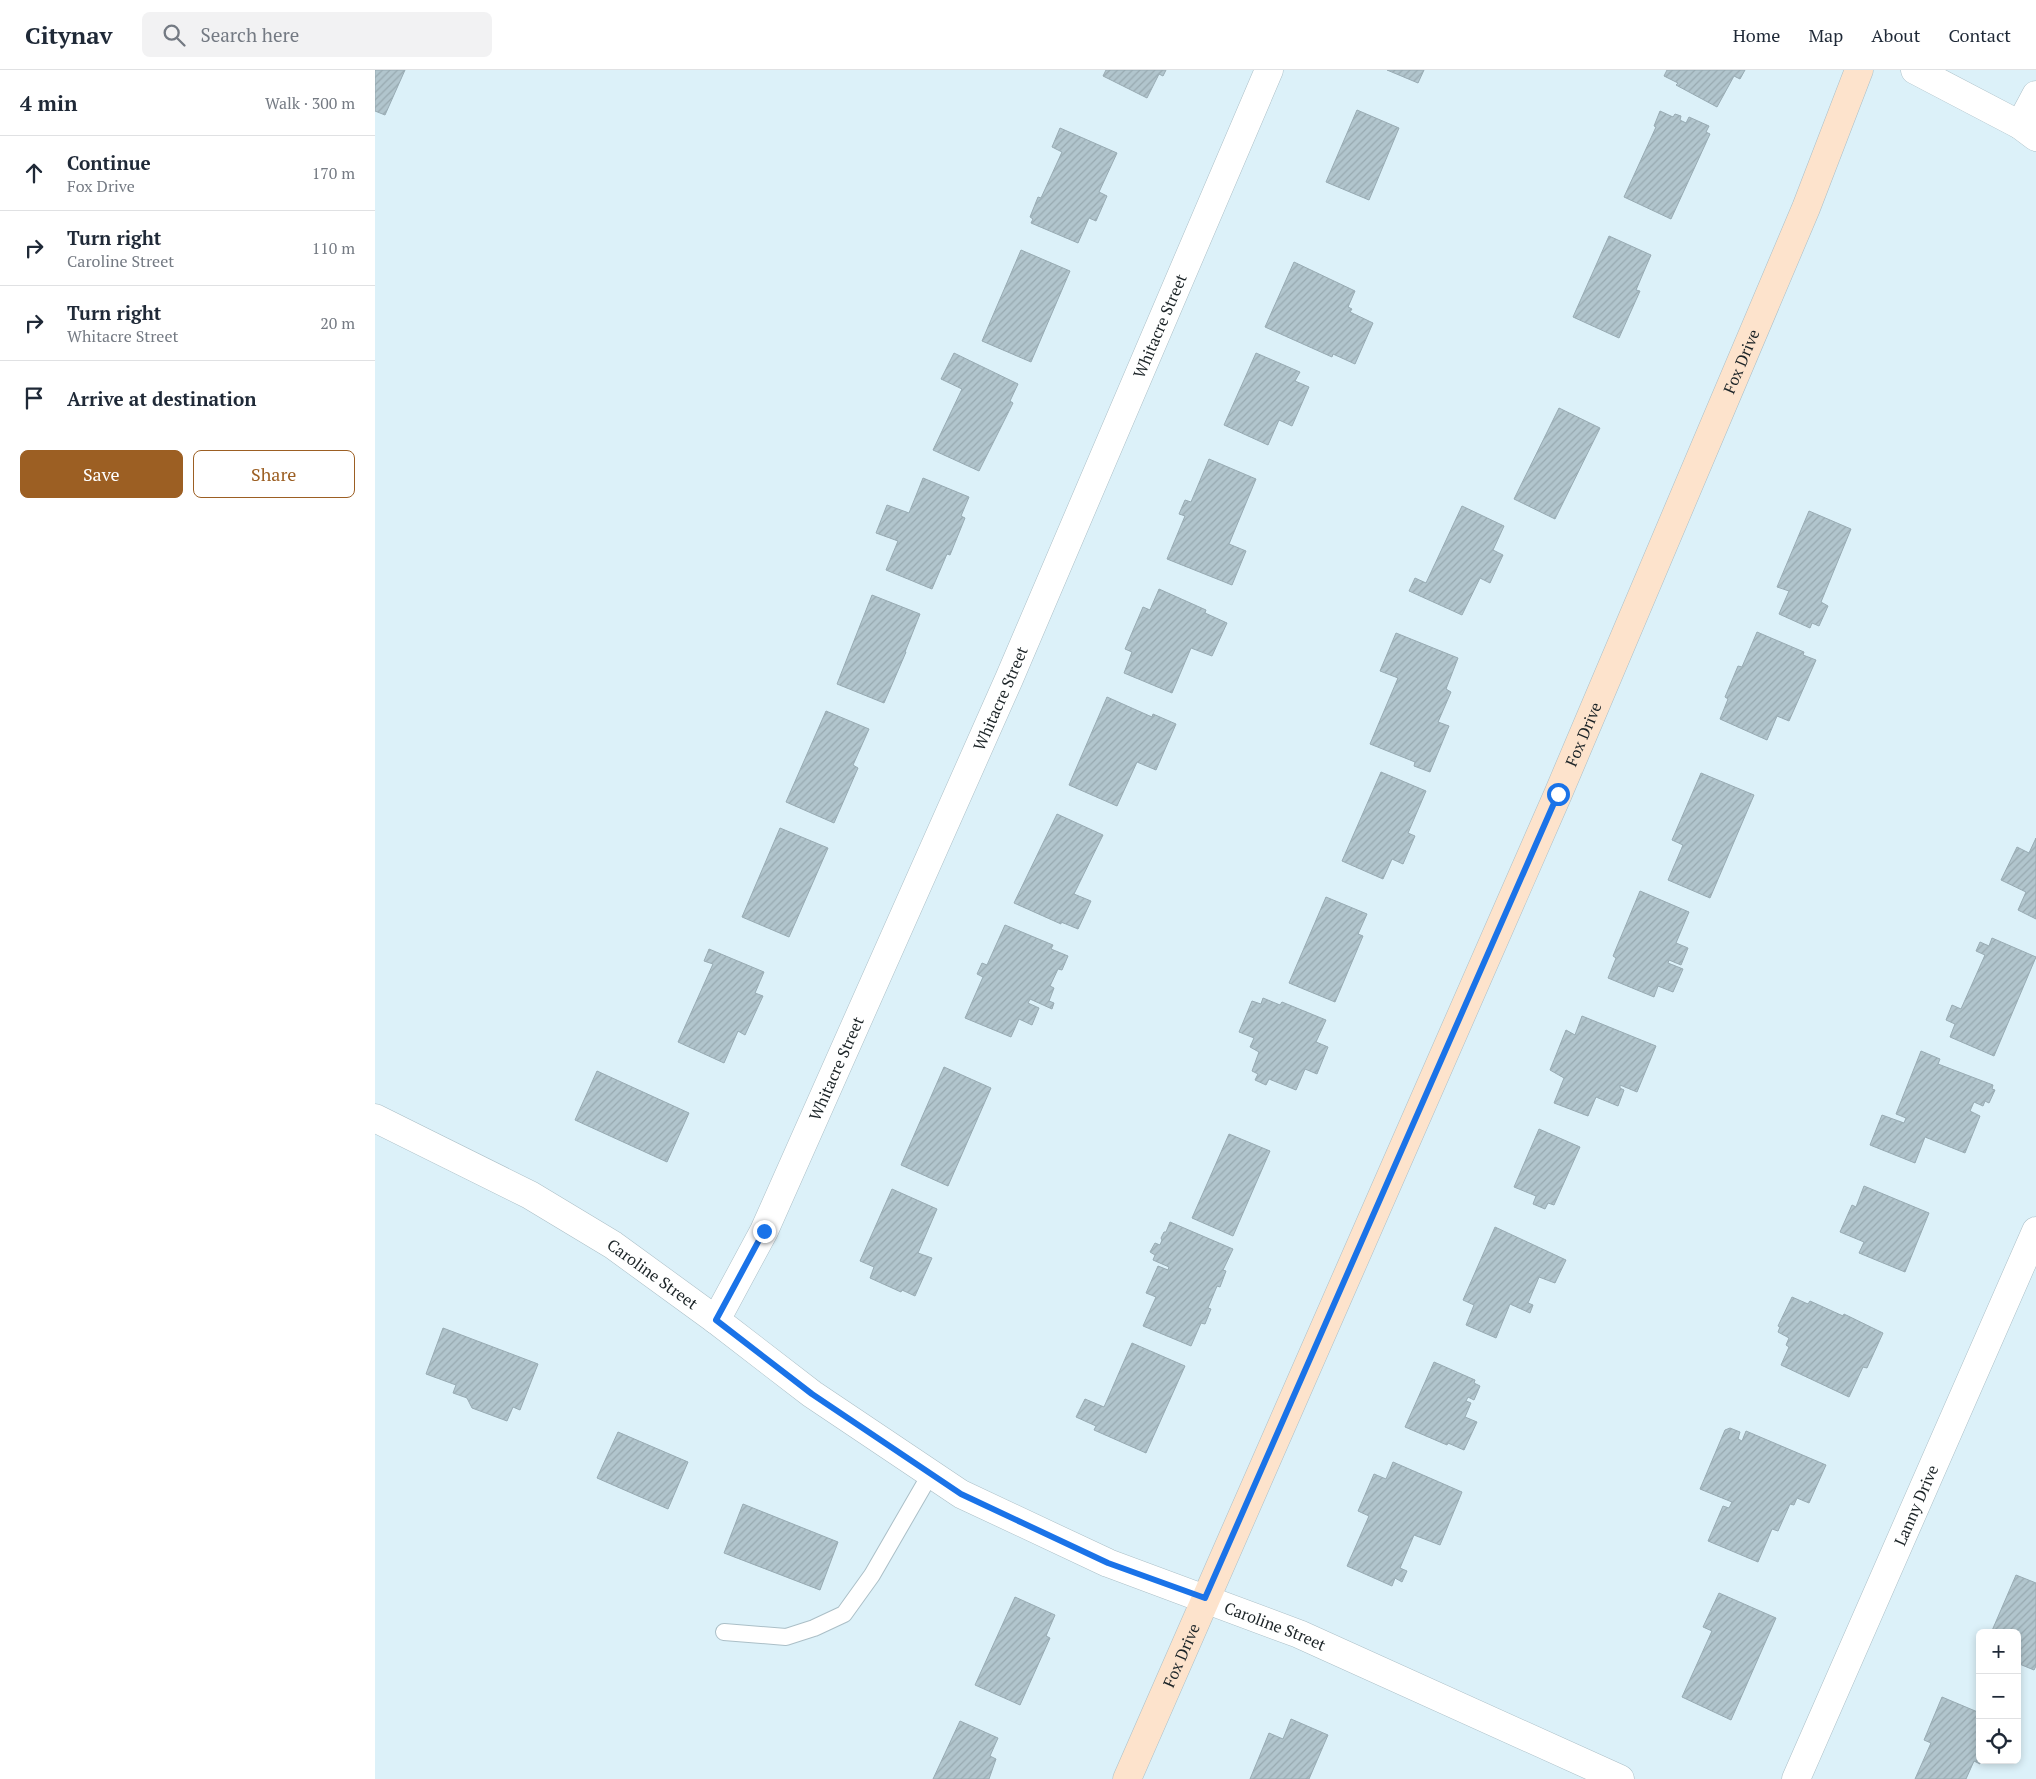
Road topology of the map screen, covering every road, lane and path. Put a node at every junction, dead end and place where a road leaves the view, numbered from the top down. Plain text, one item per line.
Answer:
1 (1269, 70) edge
2 (1859, 70) edge
3 (1915, 70) edge
4 (2036, 95) edge
5 (2028, 131) edge
6 (375, 1118) edge
7 (2036, 1231) edge
8 (716, 1320) junction
9 (931, 1473) junction
10 (1205, 1598) junction
11 (724, 1632) dead end
12 (1127, 1779) edge
13 (1620, 1779) edge
14 (1796, 1779) edge

1 - 8 street, Whitacre Street
2 - 10 main road, Fox Drive
3 - 5 street
4 - 5 street
6 - 8 street, Caroline Street
7 - 14 street, Lanny Drive
8 - 9 street, Caroline Street
9 - 10 street, Caroline Street
9 - 11 lane
10 - 12 main road, Fox Drive
10 - 13 street, Caroline Street

